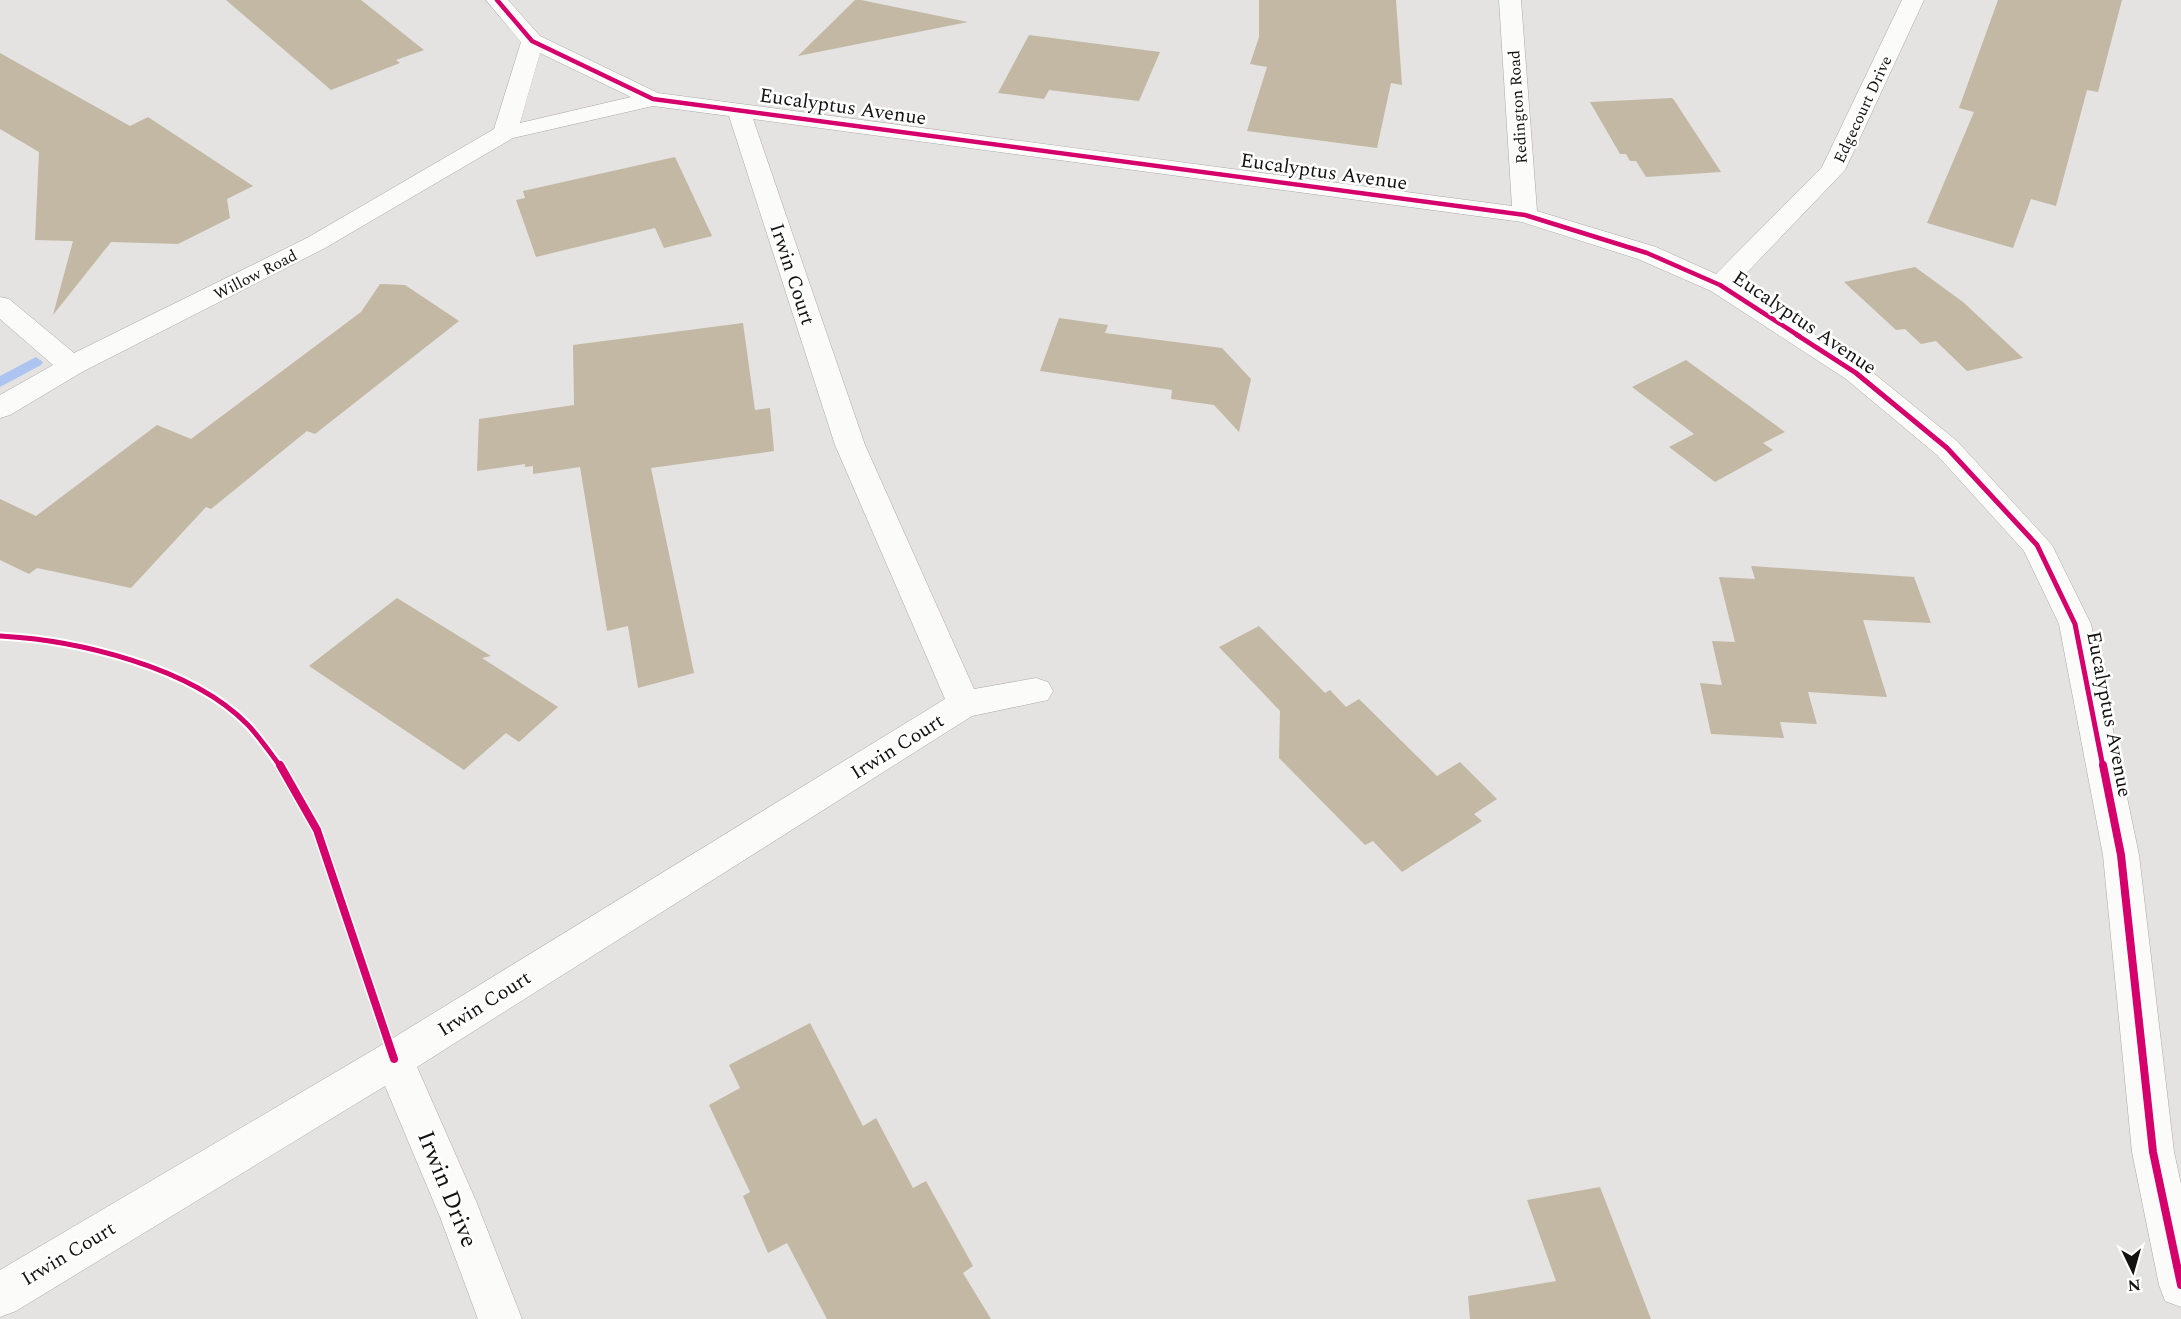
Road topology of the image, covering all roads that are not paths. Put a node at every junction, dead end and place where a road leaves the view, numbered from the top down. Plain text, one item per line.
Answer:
1 (497, 0) edge
2 (1510, 0) edge
3 (1913, 0) edge
4 (532, 41) junction
5 (653, 99) junction
6 (738, 109) junction
7 (505, 133) junction
8 (1525, 215) junction
9 (1720, 285) junction
10 (0, 305) edge
11 (72, 366) junction
12 (0, 408) edge
13 (1036, 691) dead end
14 (964, 704) junction
15 (394, 1059) junction
16 (2181, 1286) edge
17 (0, 1295) edge
18 (500, 1319) edge

1 - 4 street, Eucalyptus Avenue
2 - 8 street, Redington Road
3 - 9 street, Edgecourt Drive
4 - 5 street, Eucalyptus Avenue
4 - 7 street
5 - 6 street, Eucalyptus Avenue
5 - 7 street, Willow Road
6 - 8 street, Eucalyptus Avenue
6 - 14 street, Irwin Court
7 - 11 street, Willow Road
8 - 9 street, Eucalyptus Avenue
9 - 16 street, Eucalyptus Avenue
10 - 11 street
11 - 12 street, Willow Road
13 - 14 street, Irwin Court
14 - 15 street, Irwin Court
15 - 17 street, Irwin Court
15 - 18 street, Irwin Drive

